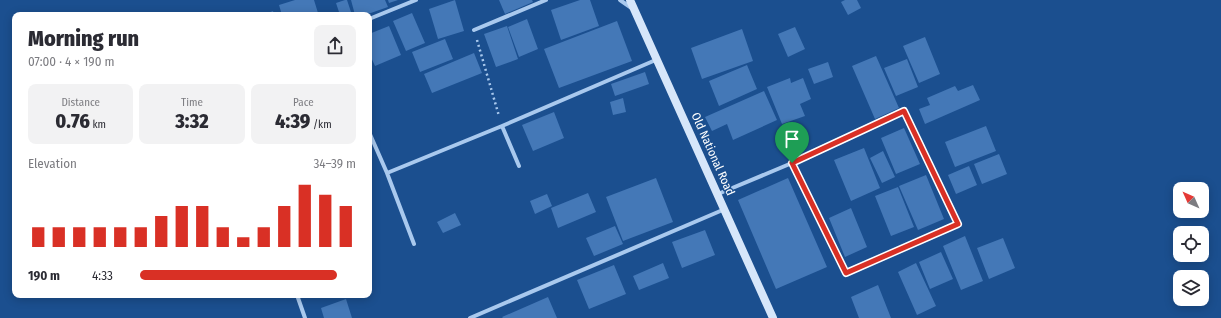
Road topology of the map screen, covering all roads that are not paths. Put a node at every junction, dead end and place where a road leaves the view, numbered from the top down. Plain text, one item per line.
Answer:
1 (416, 0) edge
2 (546, 0) edge
3 (620, 0) edge
4 (630, 0) edge
5 (634, 10) junction
6 (372, 18) edge
7 (474, 30) road end
8 (658, 59) junction
9 (502, 126) junction
10 (372, 139) edge
11 (792, 163) junction
12 (519, 166) dead end
13 (387, 173) junction
14 (718, 194) junction
15 (725, 209) junction
16 (414, 244) dead end
17 (298, 298) edge
18 (305, 318) edge
19 (470, 318) edge
20 (773, 318) edge

1 - 6 street
2 - 7 street
3 - 5 street
4 - 5 main road, Old National Road
5 - 8 main road, Old National Road
8 - 9 street
8 - 14 main road, Old National Road
9 - 12 street
9 - 13 street
10 - 13 street
11 - 11 street
11 - 14 street
13 - 16 street
14 - 15 main road, Old National Road
15 - 19 street
15 - 20 main road, Old National Road
17 - 18 street

